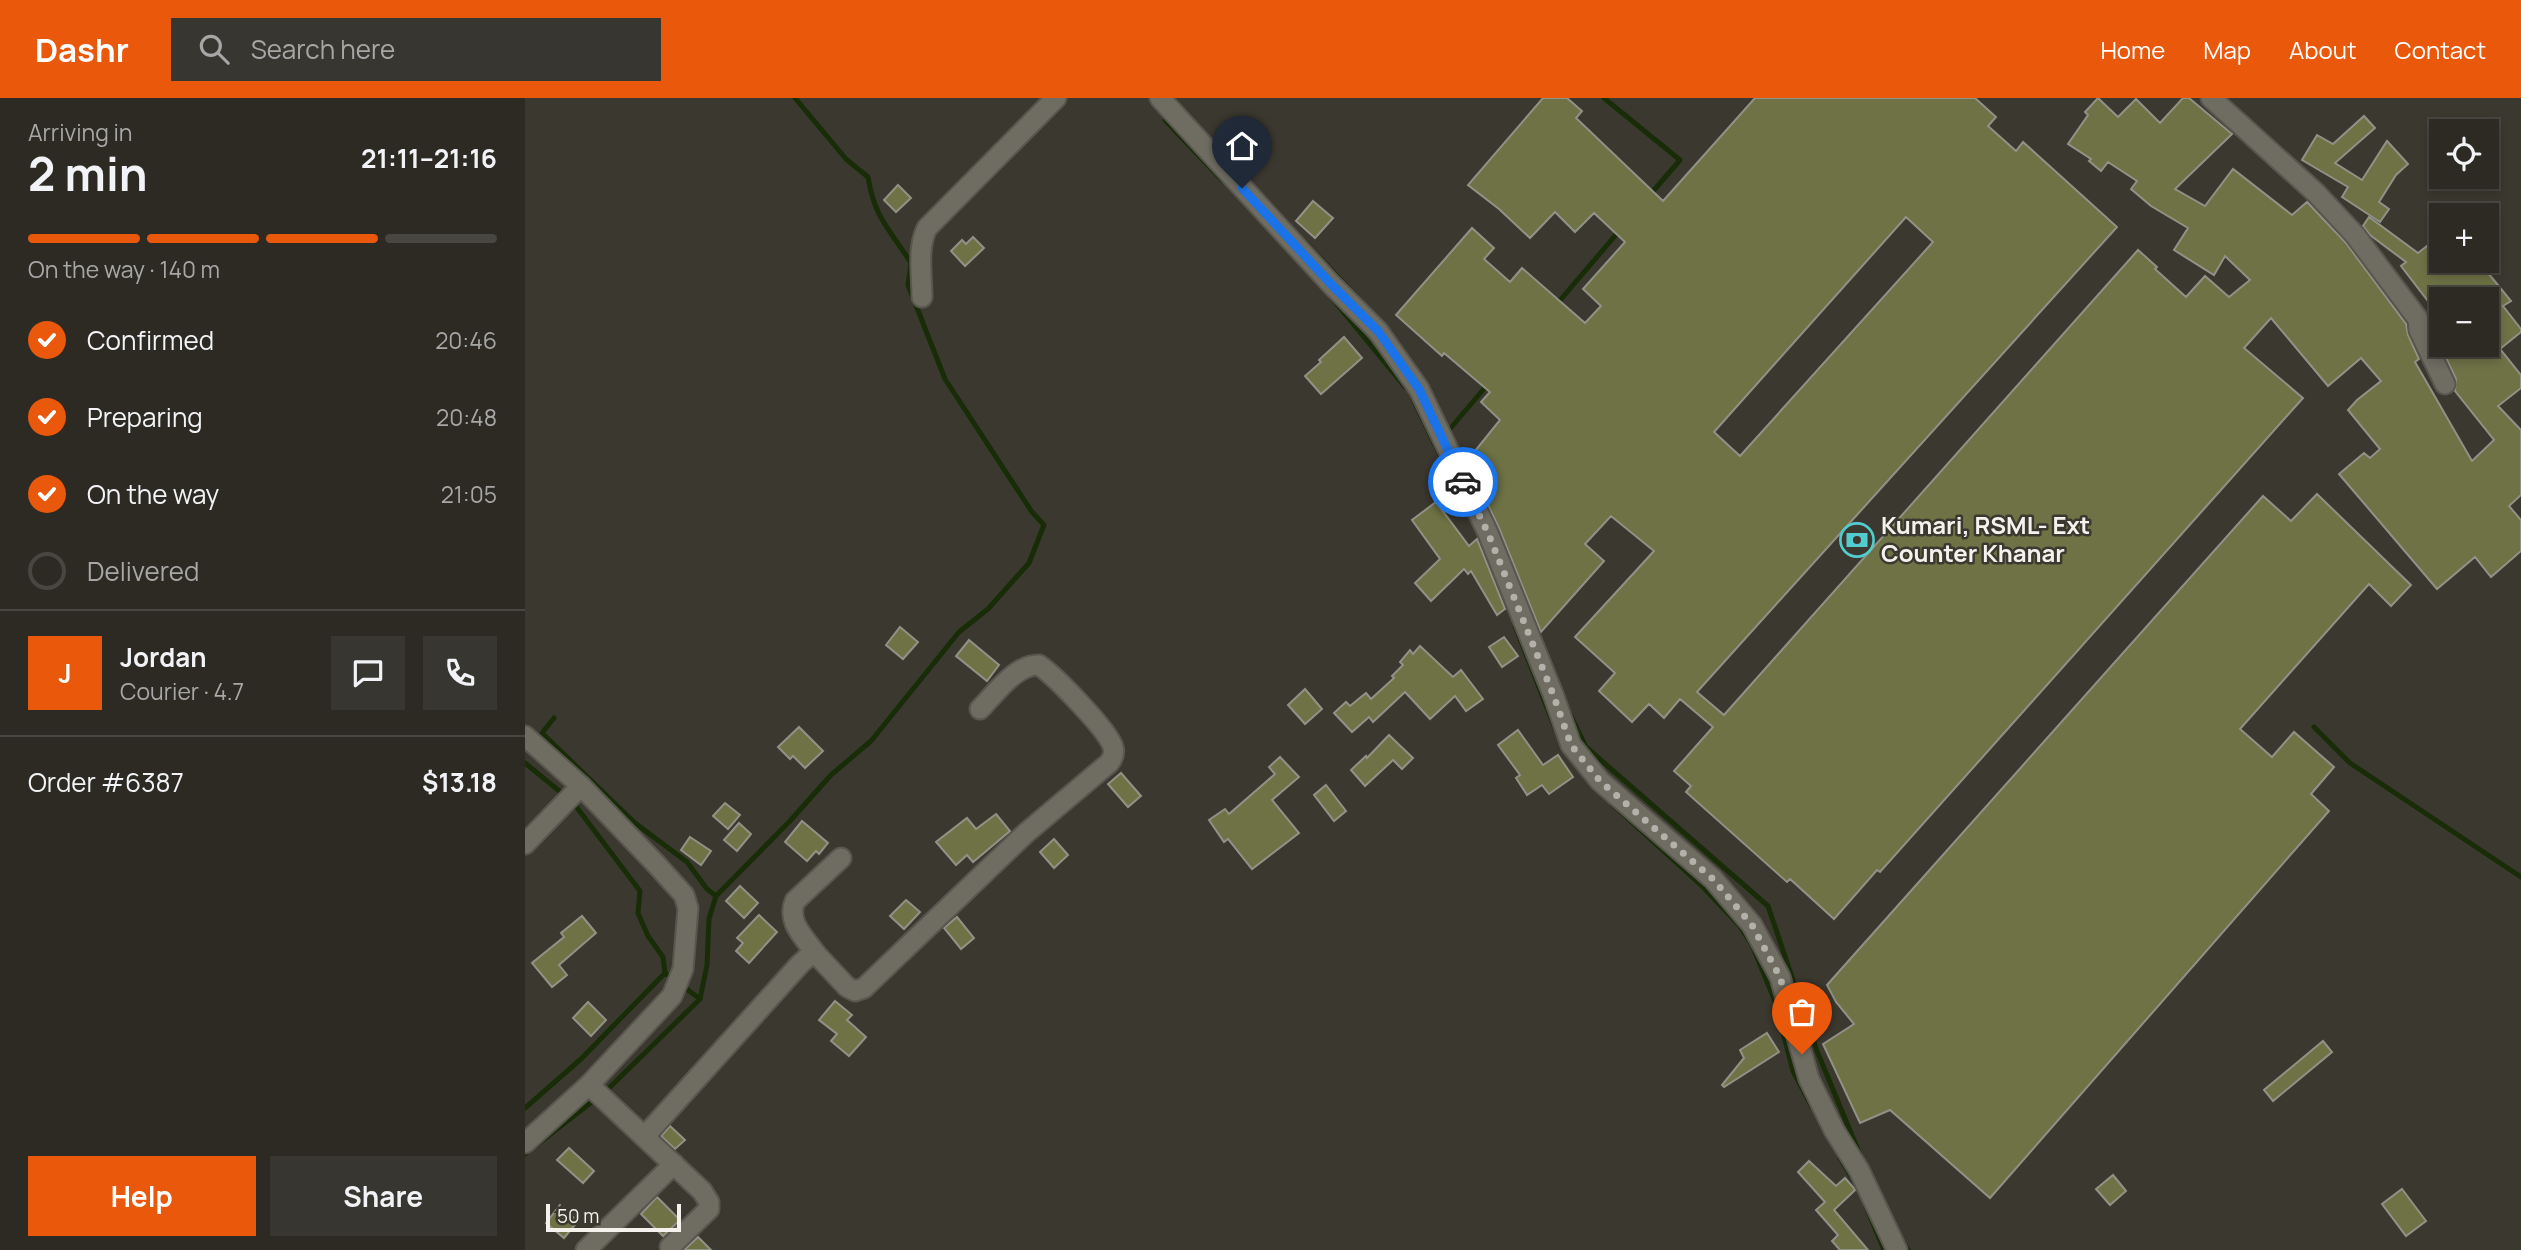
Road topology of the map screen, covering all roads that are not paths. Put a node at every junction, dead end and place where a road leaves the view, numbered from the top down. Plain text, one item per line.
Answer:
1 (1056, 98) edge
2 (1160, 98) edge
3 (2211, 98) edge
4 (922, 297) dead end
5 (2445, 384) dead end
6 (980, 709) dead end
7 (525, 736) edge
8 (581, 786) junction
9 (525, 844) edge
10 (841, 858) dead end
11 (816, 954) junction
12 (589, 1086) junction
13 (645, 1136) junction
14 (525, 1143) edge
15 (674, 1164) junction
16 (670, 1247) dead end
17 (586, 1250) edge
18 (1897, 1250) edge

1 - 4 street
2 - 18 street
3 - 5 street
6 - 11 street
7 - 8 street
8 - 9 street
8 - 12 street
10 - 11 street
11 - 13 street
12 - 13 street
12 - 14 street
13 - 15 street
15 - 16 street
15 - 17 street

